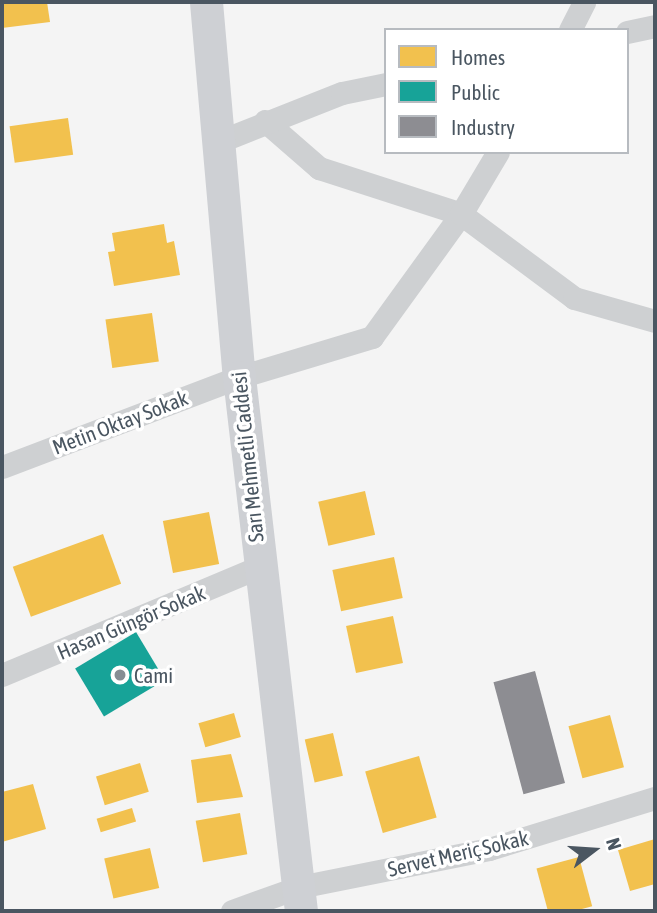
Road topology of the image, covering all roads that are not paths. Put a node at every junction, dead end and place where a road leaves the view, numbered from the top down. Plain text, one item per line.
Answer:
1 (206, 2) edge
2 (584, 2) edge
3 (655, 26) edge
4 (571, 28) edge
5 (629, 32) edge
6 (384, 84) edge
7 (265, 121) junction
8 (218, 142) junction
9 (497, 154) edge
10 (461, 214) junction
11 (655, 321) edge
12 (239, 377) junction
13 (2, 467) edge
14 (259, 567) junction
15 (2, 675) edge
16 (655, 798) edge
17 (300, 899) edge
18 (232, 911) edge

1 - 8 street, Sarı Mehmetli Caddesi
2 - 4 street
3 - 5 street
6 - 7 street
7 - 8 street
7 - 10 street
8 - 12 street, Sarı Mehmetli Caddesi
9 - 10 street, Metin Oktay Sokak
10 - 11 street
10 - 12 street, Metin Oktay Sokak
12 - 13 street, Metin Oktay Sokak
12 - 14 street, Sarı Mehmetli Caddesi
14 - 15 street, Hasan Güngör Sokak
14 - 17 street, Sarı Mehmetli Caddesi
16 - 17 street, Servet Meriç Sokak
17 - 18 street, Servet Meriç Sokak

